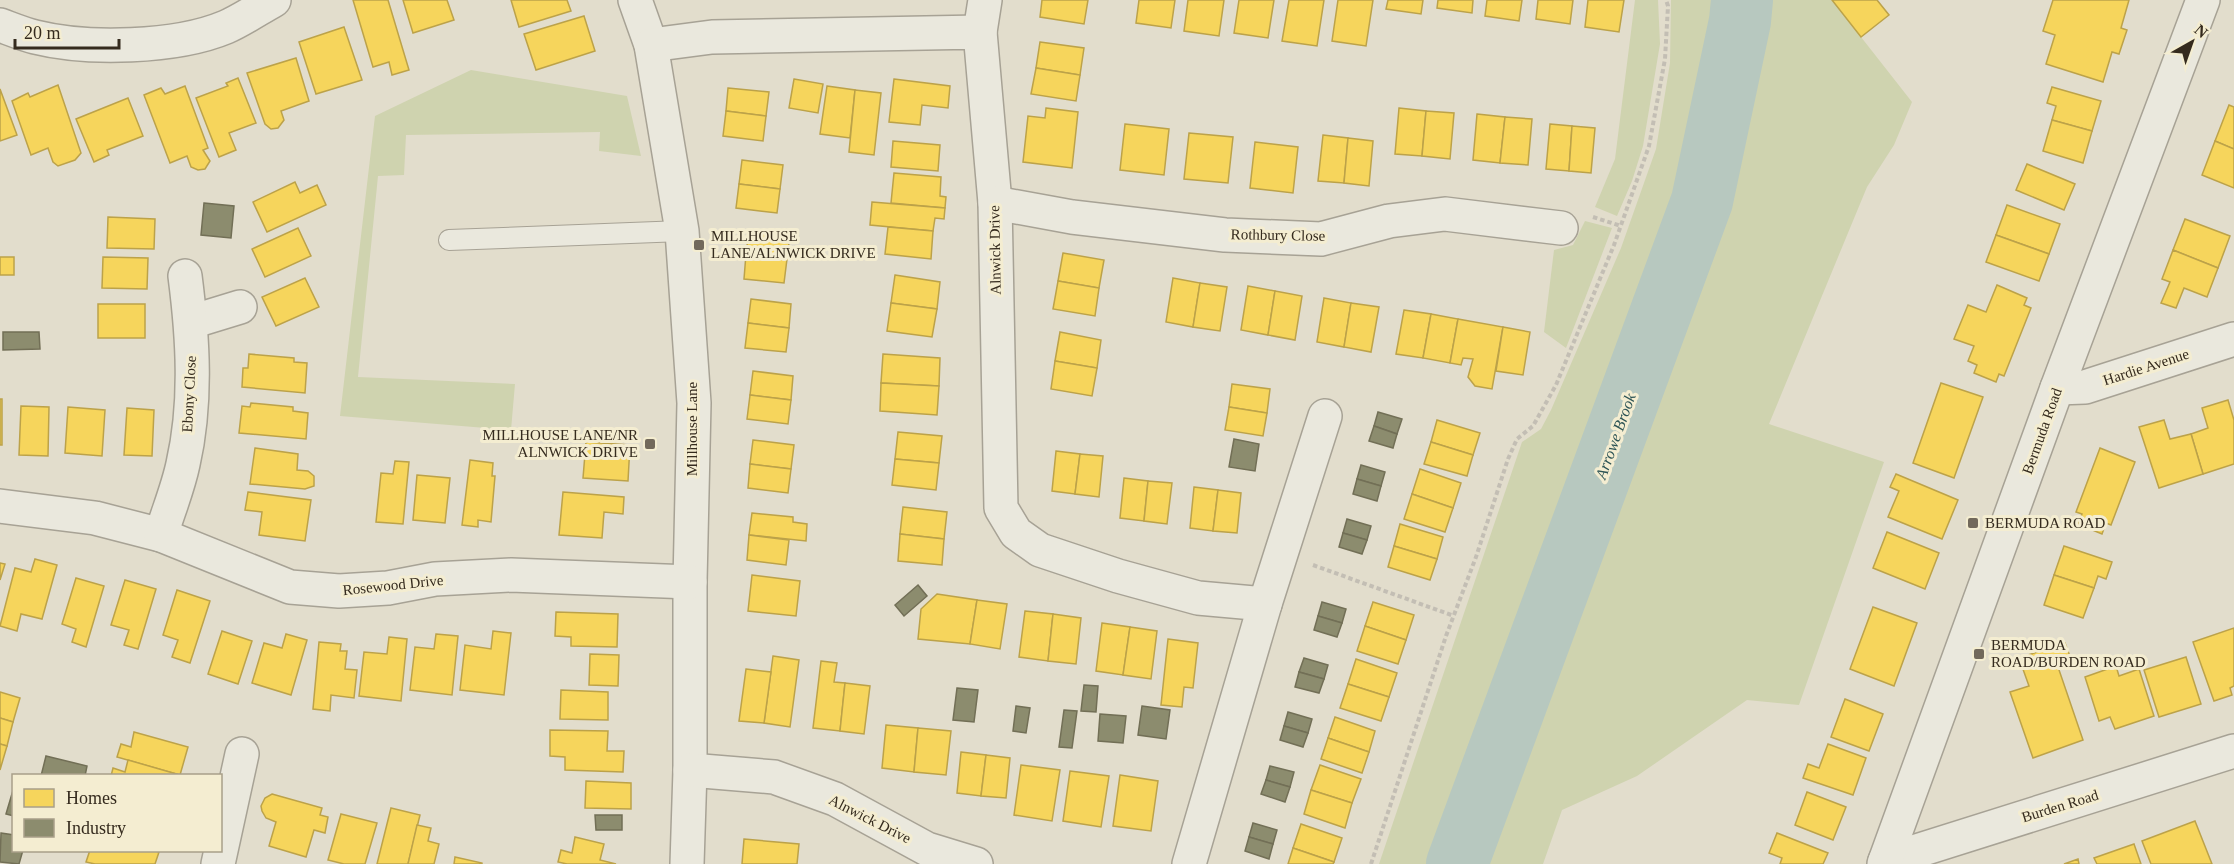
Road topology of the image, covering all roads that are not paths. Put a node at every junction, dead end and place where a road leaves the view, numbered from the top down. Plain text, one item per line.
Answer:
1 (274, 0) edge
2 (635, 0) edge
3 (985, 0) edge
4 (2203, 0) edge
5 (0, 25) edge
6 (980, 32) junction
7 (651, 45) junction
8 (994, 203) junction
9 (1561, 228) dead end
10 (682, 231) junction
11 (449, 240) dead end
12 (185, 276) dead end
13 (240, 307) dead end
14 (191, 322) junction
15 (2234, 339) edge
16 (2057, 388) junction
17 (1325, 416) dead end
18 (0, 506) edge
19 (161, 535) junction
20 (690, 582) junction
21 (1265, 604) junction
22 (2234, 751) edge
23 (242, 754) dead end
24 (690, 770) junction
25 (222, 846) edge
26 (1885, 862) edge
27 (687, 864) edge
28 (976, 864) edge
29 (1189, 864) edge

1 - 5 street
2 - 7 street, Millhouse Lane
3 - 6 street, Alnwick Drive
4 - 16 street, Bermuda Road
6 - 7 street
6 - 8 street, Alnwick Drive
7 - 10 street, Millhouse Lane
8 - 9 street, Rothbury Close
8 - 21 street, Alnwick Drive
10 - 11 lane
10 - 20 street, Millhouse Lane
12 - 14 street, Ebony Close
13 - 14 street
14 - 19 street, Ebony Close
15 - 16 street, Hardie Avenue
16 - 26 street, Bermuda Road
17 - 21 street
18 - 19 street, Rosewood Drive
19 - 20 street, Rosewood Drive
20 - 24 street, Millhouse Lane
21 - 29 street
22 - 26 street, Burden Road
23 - 25 street
24 - 27 street, Millhouse Lane
24 - 28 street, Alnwick Drive

